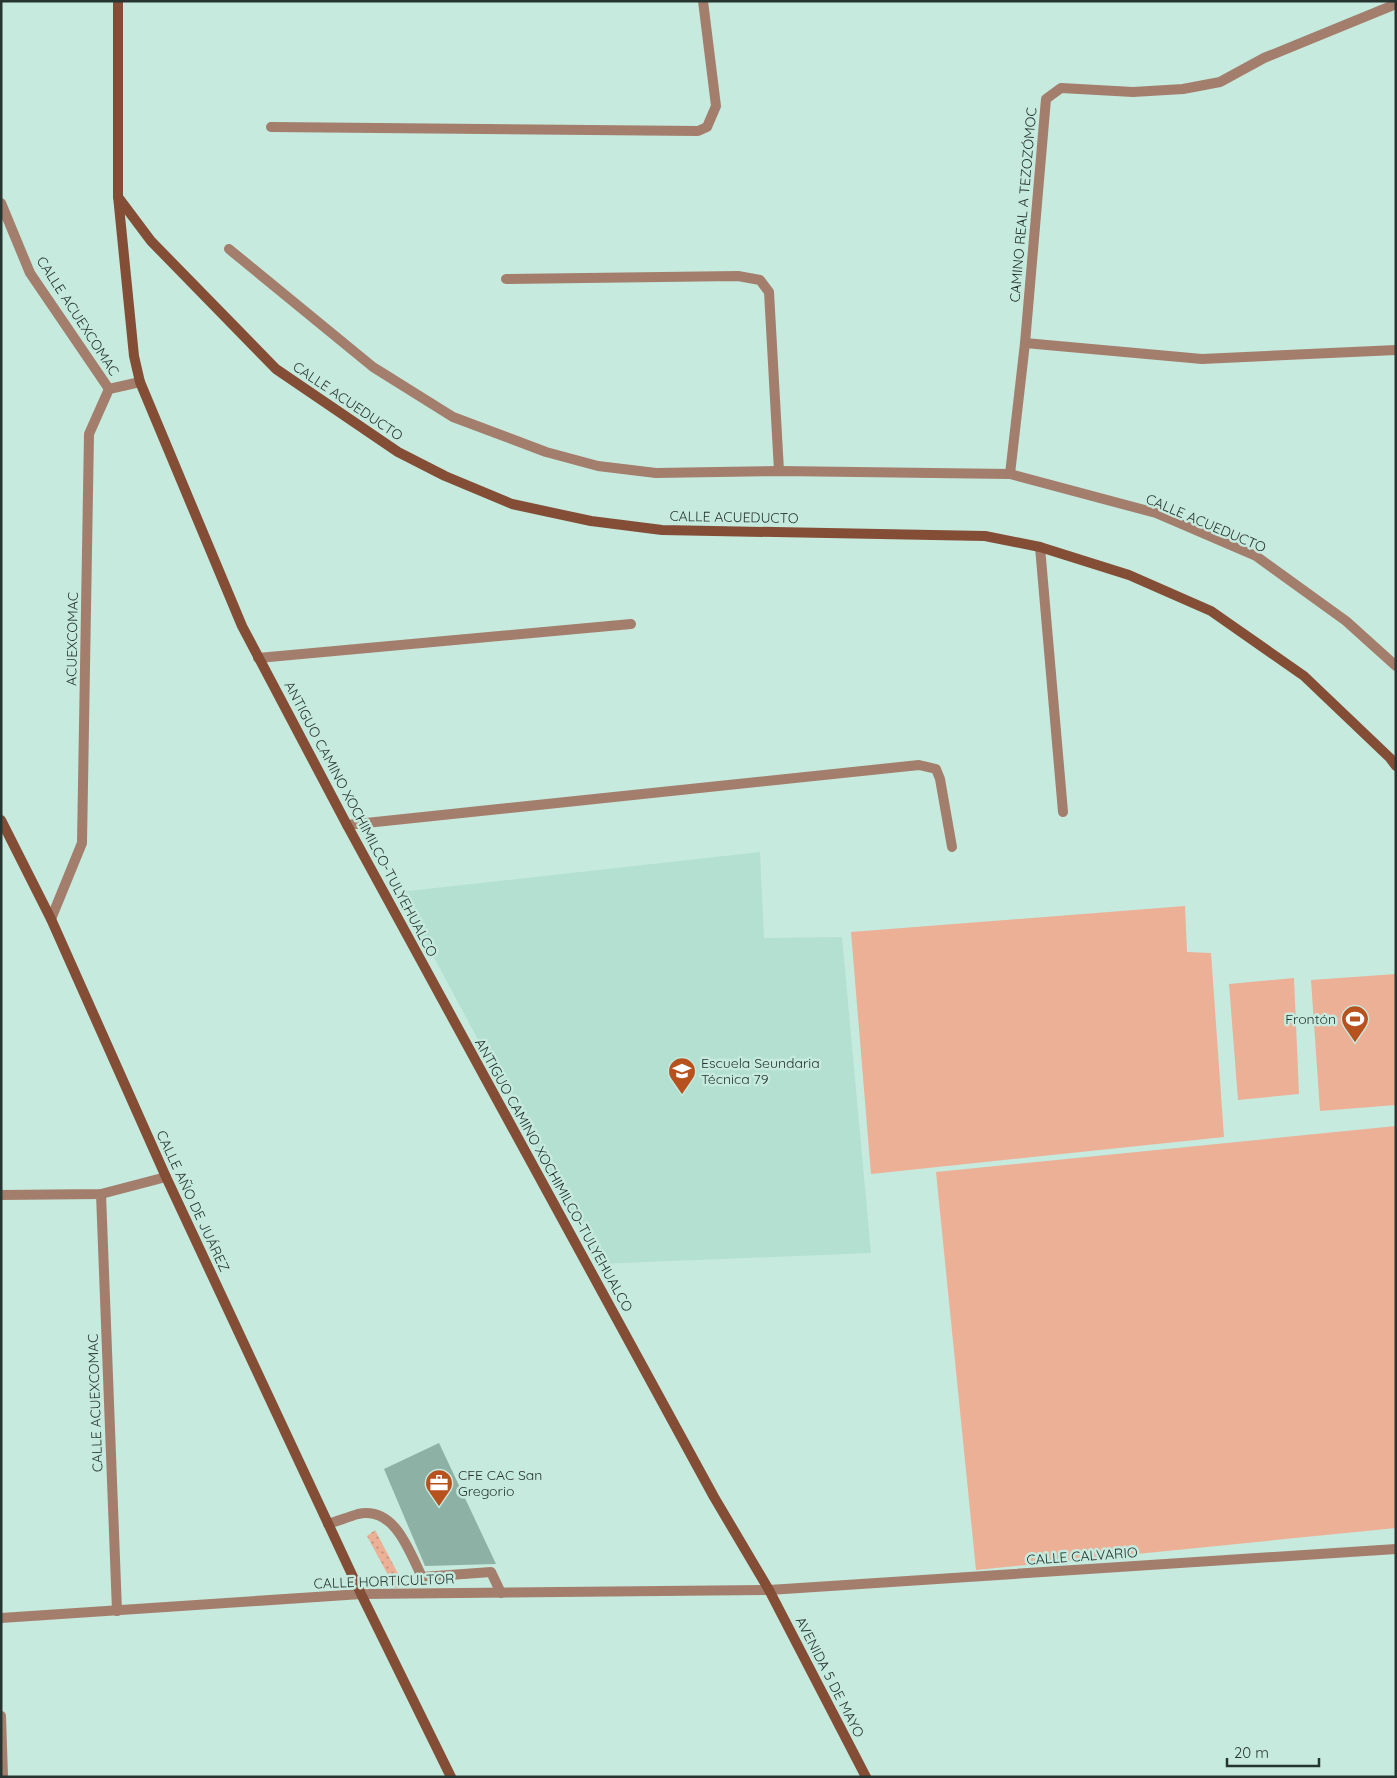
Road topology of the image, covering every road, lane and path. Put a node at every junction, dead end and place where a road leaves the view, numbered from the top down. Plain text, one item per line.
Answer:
1 (118, 1) edge
2 (703, 1) edge
3 (1396, 4) edge
4 (270, 127) dead end
5 (118, 196) junction
6 (1, 203) edge
7 (229, 249) dead end
8 (506, 279) dead end
9 (1024, 343) junction
10 (1396, 350) edge
11 (140, 382) junction
12 (109, 389) junction
13 (779, 471) junction
14 (1010, 474) junction
15 (1040, 547) junction
16 (631, 624) dead end
17 (258, 658) junction
18 (1396, 666) edge
19 (1396, 766) edge
20 (1063, 812) dead end
21 (1, 820) edge
22 (347, 824) junction
23 (952, 847) dead end
24 (51, 919) junction
25 (166, 1177) junction
26 (101, 1194) junction
27 (1, 1195) edge
28 (328, 1524) junction
29 (1396, 1550) edge
30 (769, 1590) junction
31 (501, 1593) junction
32 (360, 1594) junction
33 (117, 1611) junction
34 (1, 1618) edge
35 (1, 1716) edge
36 (3, 1777) edge
37 (451, 1777) edge
38 (866, 1777) edge

1 - 5 main road, ANTIGUO CAMINO XOCHIMILCO-TULYEHUALCO
2 - 4 street
3 - 9 street, CAMINO REAL A TEZOZÓMOC
5 - 11 main road, ANTIGUO CAMINO XOCHIMILCO-TULYEHUALCO
5 - 15 main road, CALLE ACUEDUCTO
6 - 12 street, CALLE ACUEXCOMAC
7 - 13 street, CALLE ACUEDUCTO
8 - 13 street
9 - 10 street
9 - 14 street, CAMINO REAL A TEZOZÓMOC
11 - 12 street
11 - 17 main road, ANTIGUO CAMINO XOCHIMILCO-TULYEHUALCO
12 - 24 street, ACUEXCOMAC
13 - 14 street, CALLE ACUEDUCTO
14 - 18 street, CALLE ACUEDUCTO
15 - 19 main road, CALLE ACUEDUCTO
15 - 20 street
16 - 17 street
17 - 22 main road, ANTIGUO CAMINO XOCHIMILCO-TULYEHUALCO
21 - 24 main road, CALLE AÑO DE JUÁREZ
22 - 23 street
22 - 30 main road, ANTIGUO CAMINO XOCHIMILCO-TULYEHUALCO
24 - 25 main road, CALLE AÑO DE JUÁREZ
25 - 26 street
25 - 28 main road, CALLE AÑO DE JUÁREZ
26 - 27 street
26 - 33 street, CALLE ACUEXCOMAC
28 - 31 street
28 - 32 main road, CALLE AÑO DE JUÁREZ
29 - 30 street, CALLE CALVARIO
30 - 31 street, CALLE HORTICULTOR
30 - 38 main road, AVENIDA 5 DE MAYO
31 - 32 street, CALLE HORTICULTOR
32 - 33 street, CALLE HORTICULTOR
32 - 37 main road, CALLE AÑO DE JUÁREZ
33 - 34 street, CALLE HORTICULTOR
35 - 36 street

